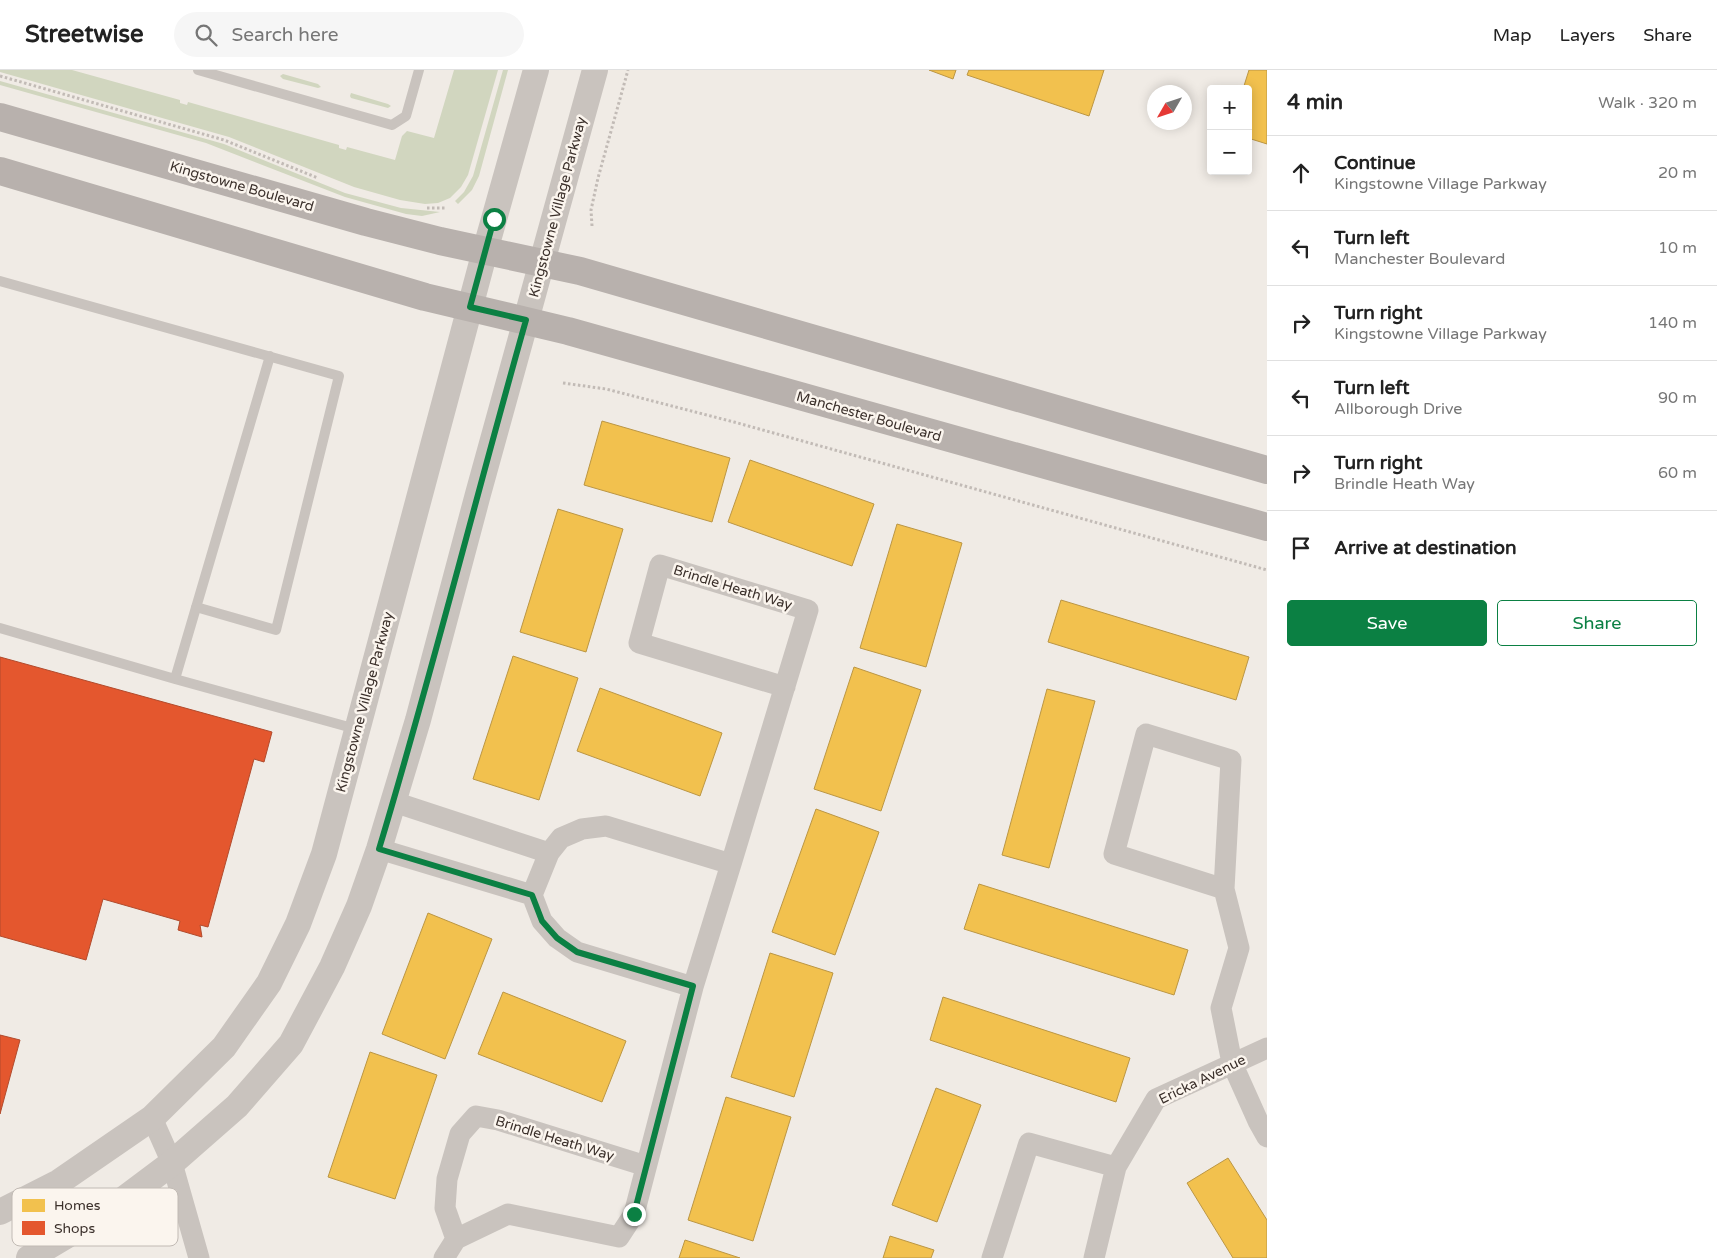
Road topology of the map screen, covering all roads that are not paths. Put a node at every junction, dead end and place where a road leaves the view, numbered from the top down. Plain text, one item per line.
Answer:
1 (198, 70) edge
2 (419, 70) edge
3 (536, 70) edge
4 (595, 70) edge
5 (0, 116) edge
6 (0, 171) edge
7 (485, 251) junction
8 (542, 263) junction
9 (0, 281) edge
10 (470, 307) junction
11 (526, 320) junction
12 (270, 356) junction
13 (1267, 470) edge
14 (1267, 527) edge
15 (196, 607) junction
16 (0, 628) edge
17 (175, 679) junction
18 (785, 687) junction
19 (356, 729) junction
20 (394, 802) junction
21 (379, 849) junction
22 (549, 853) junction
23 (731, 864) junction
24 (1224, 889) junction
25 (532, 895) junction
26 (693, 986) junction
27 (1267, 1048) edge
28 (1232, 1063) junction
29 (152, 1118) junction
30 (1267, 1137) edge
31 (172, 1163) junction
32 (646, 1166) junction
33 (1116, 1167) junction
34 (47, 1188) edge
35 (139, 1188) edge
36 (12, 1206) edge
37 (0, 1212) edge
38 (456, 1239) junction
39 (49, 1246) edge
40 (29, 1258) edge
41 (199, 1258) edge
42 (444, 1258) edge
43 (992, 1258) edge
44 (1094, 1258) edge

1 - 2 lane
3 - 7 street, Kingstowne Village Parkway
4 - 8 street, Kingstowne Village Parkway
5 - 7 main road, Kingstowne Boulevard
6 - 10 main road
7 - 8 main road
7 - 10 street, Kingstowne Village Parkway
8 - 11 street, Kingstowne Village Parkway
8 - 13 main road
9 - 12 lane
10 - 11 main road, Manchester Boulevard
10 - 19 street, Kingstowne Village Parkway
11 - 14 main road, Manchester Boulevard
11 - 20 street, Kingstowne Village Parkway
12 - 15 lane
12 - 15 lane
15 - 17 lane
16 - 17 lane
17 - 19 lane
18 - 18 street, Brindle Heath Way
18 - 23 street, Brindle Heath Way
19 - 29 street, Kingstowne Village Parkway
20 - 21 street, Kingstowne Village Parkway
20 - 22 street
21 - 25 street
21 - 31 street, Kingstowne Village Parkway
22 - 23 street
22 - 25 street
23 - 26 street, Brindle Heath Way
24 - 24 street
24 - 28 street
25 - 26 street
26 - 32 street, Brindle Heath Way
27 - 28 street, Ericka Avenue
28 - 30 street
28 - 33 street, Ericka Avenue
29 - 31 street
29 - 34 street, Kingstowne Village Parkway
31 - 35 street, Kingstowne Village Parkway
31 - 41 street
32 - 38 street, Brindle Heath Way
32 - 38 street, Brindle Heath Way
33 - 43 street
33 - 44 street, Ericka Avenue
36 - 37 street, Kingstowne Village Parkway
38 - 42 street
39 - 40 street, Kingstowne Village Parkway

